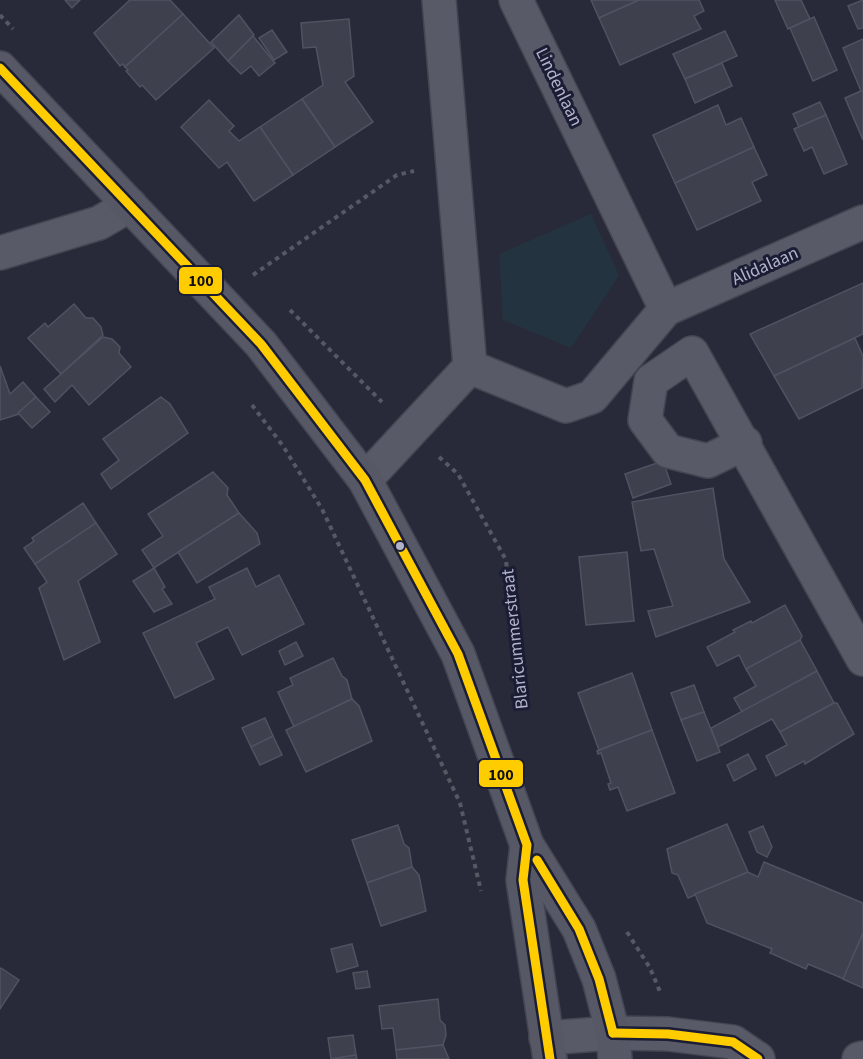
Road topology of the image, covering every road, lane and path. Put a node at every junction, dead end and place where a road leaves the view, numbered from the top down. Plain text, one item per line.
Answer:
1 (439, 0) edge
2 (516, 0) edge
3 (0, 68) edge
4 (453, 161) junction
5 (130, 204) junction
6 (863, 222) edge
7 (0, 252) edge
8 (253, 274) dead end
9 (666, 309) junction
10 (470, 367) junction
11 (412, 431) junction
12 (745, 443) dead end
13 (283, 446) dead end
14 (365, 480) junction
15 (863, 659) edge
16 (520, 706) dead end
17 (527, 844) junction
18 (482, 896) dead end
19 (625, 929) dead end
20 (668, 1034) junction
21 (614, 1046) edge
22 (548, 1049) edge
23 (758, 1059) edge

1 - 4 street
2 - 9 street, Lindenlaan
3 - 5 main road
4 - 8 path
4 - 10 street
5 - 7 street
5 - 14 main road
6 - 9 street, Alidalaan
9 - 10 street
10 - 11 street
11 - 14 street
11 - 16 path, Blaricummerstraat
12 - 15 street
13 - 18 path
14 - 17 main road
17 - 21 main road
17 - 22 main road
19 - 20 path
20 - 21 street
20 - 23 street
21 - 22 street

